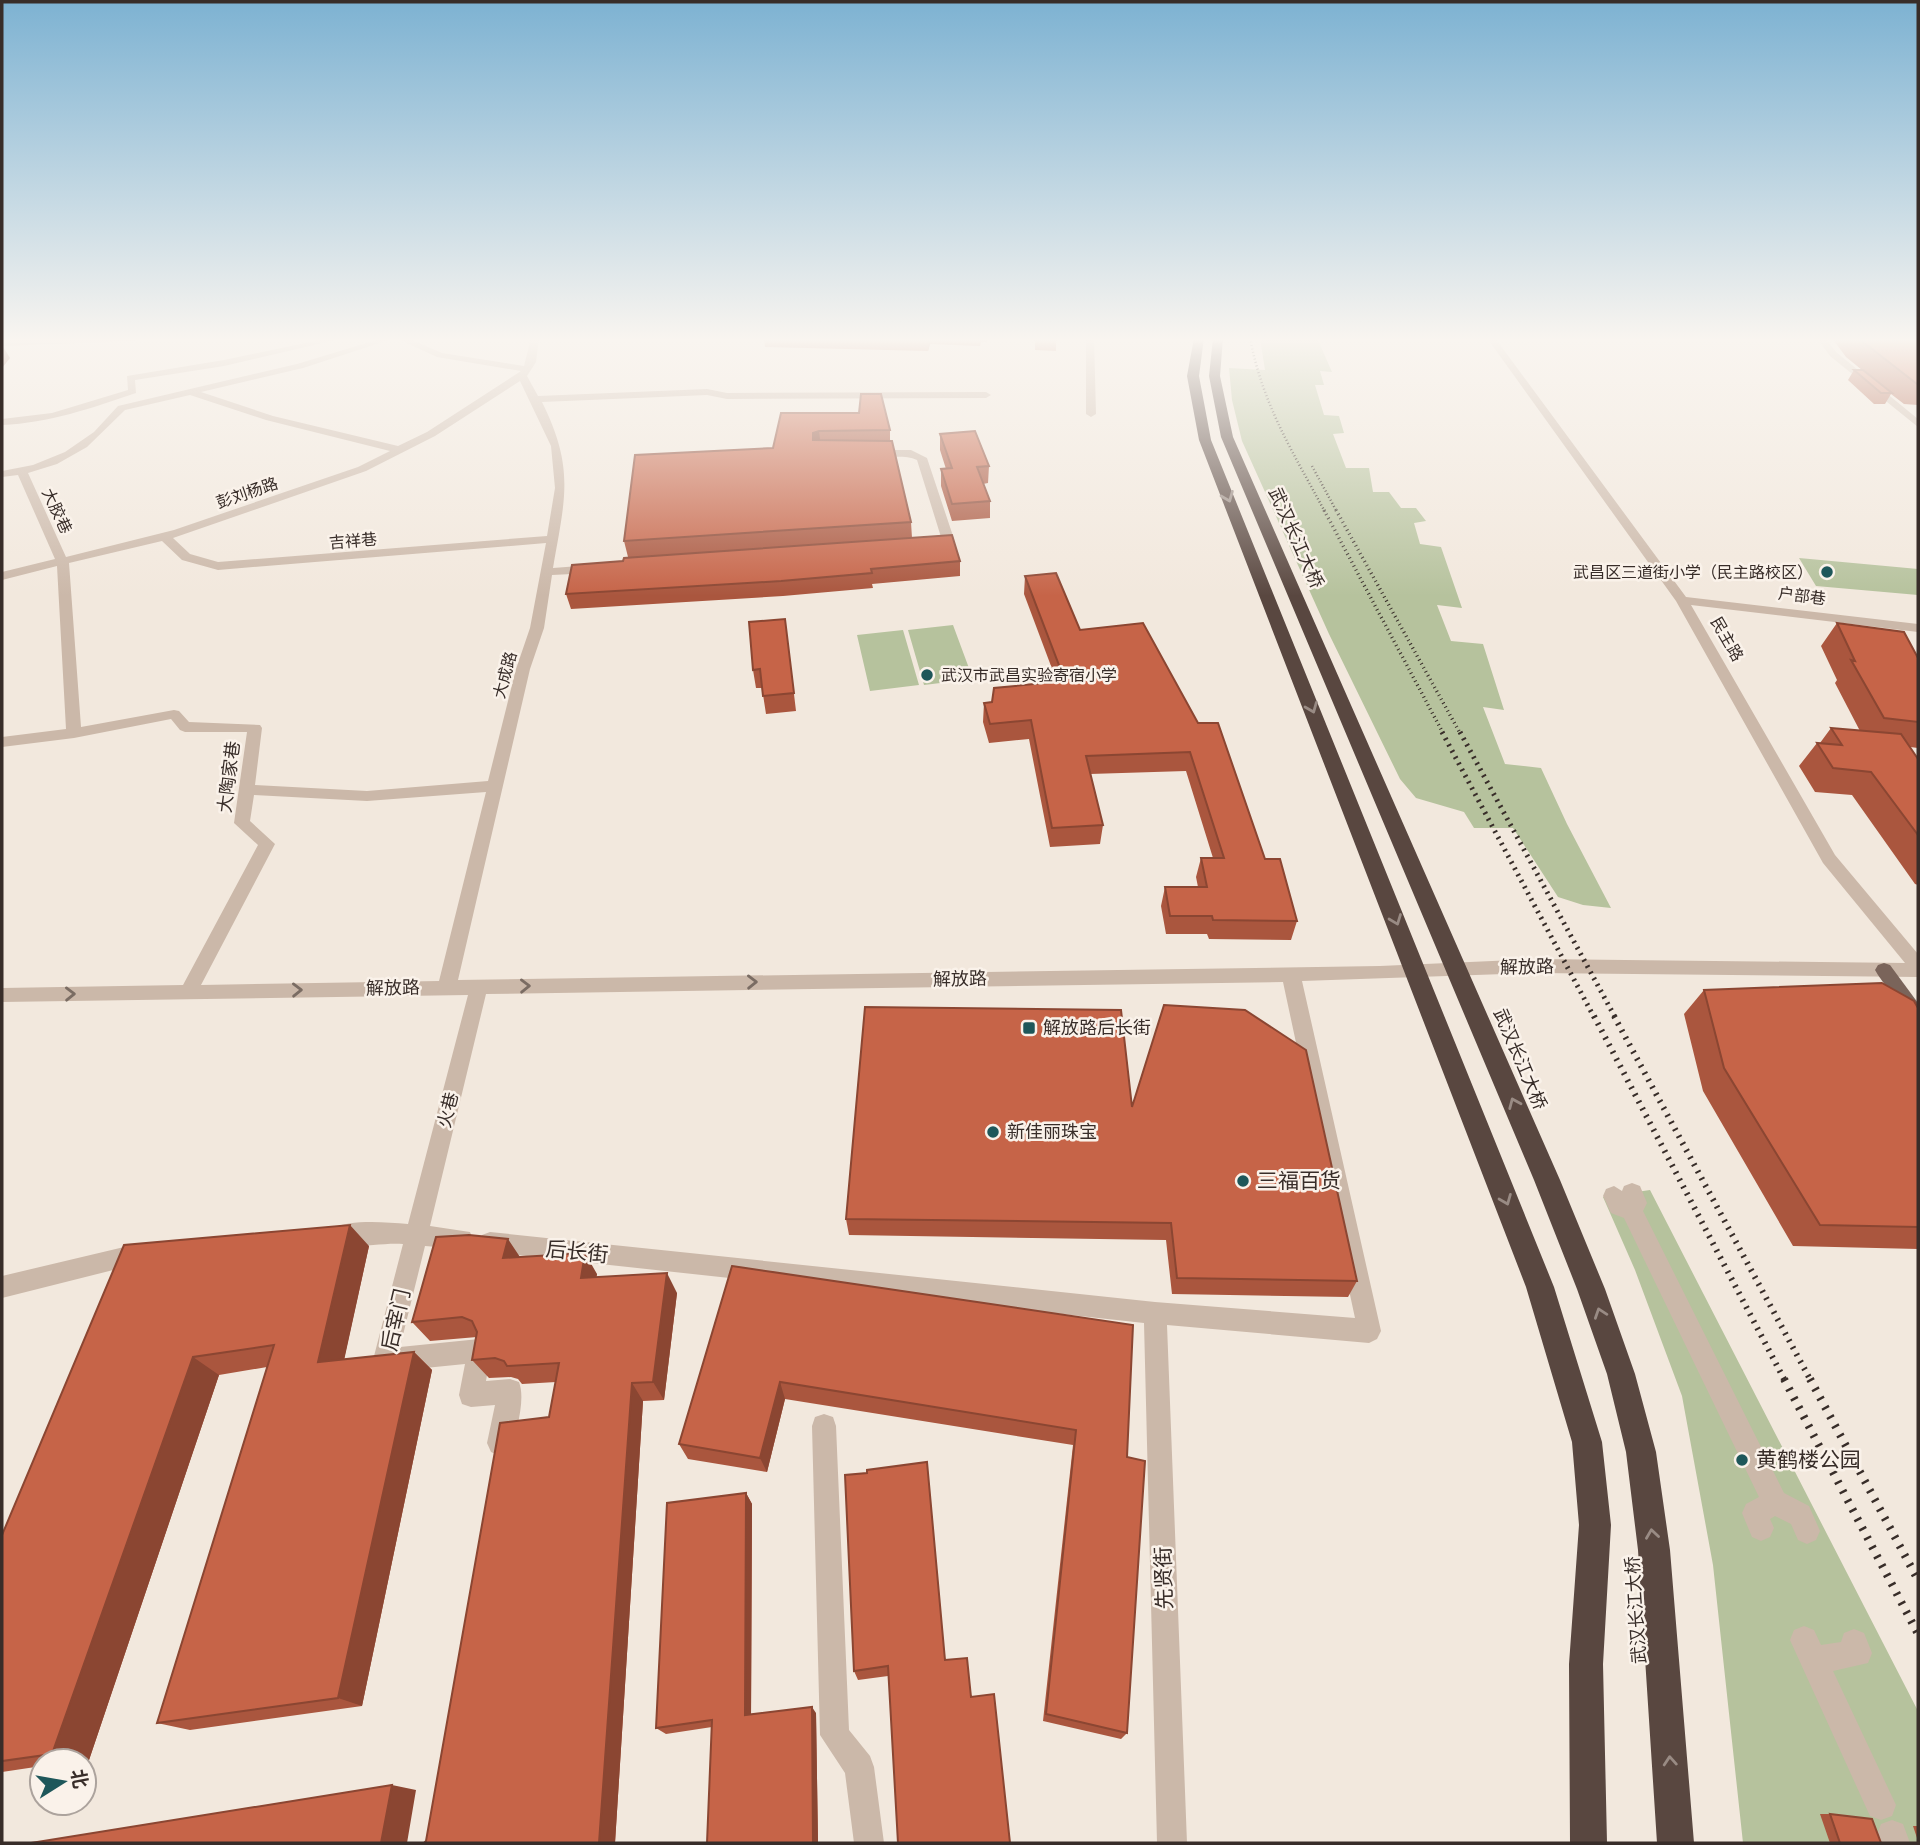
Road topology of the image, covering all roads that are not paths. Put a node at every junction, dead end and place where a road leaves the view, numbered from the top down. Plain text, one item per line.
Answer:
1 (110, 424) edge
2 (295, 424) edge
3 (447, 424) edge
4 (547, 424) edge
5 (1201, 424) edge
6 (1223, 424) edge
7 (1554, 424) edge
8 (400, 450) junction
9 (860, 454) edge
10 (22, 472) junction
11 (2, 474) edge
12 (164, 537) junction
13 (552, 540) junction
14 (923, 546) edge
15 (64, 563) junction
16 (607, 568) edge
17 (547, 572) junction
18 (2, 576) edge
19 (1682, 600) junction
20 (1918, 628) edge
21 (74, 733) junction
22 (2, 742) edge
23 (495, 786) junction
24 (247, 790) junction
25 (1918, 968) edge
26 (1884, 970) junction
27 (1292, 974) junction
28 (479, 986) junction
29 (447, 987) junction
30 (188, 992) junction
31 (2, 995) edge
32 (1918, 1017) edge
33 (1626, 1200) dead end
34 (417, 1234) junction
35 (314, 1238) edge
36 (163, 1251) edge
37 (2, 1287) edge
38 (1155, 1313) junction
39 (824, 1426) dead end
40 (495, 1473) edge
41 (1775, 1502) junction
42 (1761, 1528) dead end
43 (1807, 1531) dead end
44 (1854, 1643) dead end
45 (1881, 1805) dead end
46 (1675, 1836) edge
47 (869, 1843) edge
48 (1172, 1843) edge
49 (1589, 1843) edge

1 - 10 street
2 - 8 street
3 - 8 street, 彭刘杨路
4 - 13 street, 大成路
5 -> 49 highway
46 -> 6 highway, 武汉长江大桥
7 - 19 street, 民主路
8 - 12 street, 彭刘杨路
9 - 14 street
10 - 11 street
10 - 15 street, 大胶巷
12 - 13 street, 吉祥巷
12 - 15 street, 彭刘杨路
13 - 17 street, 大成路
15 - 18 street, 彭刘杨路
15 - 21 street
16 - 17 street
17 - 23 street, 大成路
19 - 20 street, 户部巷
19 - 25 street, 民主路
21 - 22 street
21 - 24 street, 大陶家巷
23 - 24 street
23 - 29 street, 大成路
24 - 30 street, 大陶家巷
25 - 26 street, 解放路
26 - 27 street, 解放路
26 - 32 main road
28 -> 27 street, 解放路
27 - 38 street, 后长街
28 - 29 street, 解放路
28 - 34 street, 火巷
30 -> 29 street, 解放路
31 -> 30 street, 解放路
33 - 41 street
34 - 35 street, 后长街
34 - 38 street, 后长街
34 - 40 street, 后宰门
36 - 37 street
38 - 48 street, 先贤街
39 - 47 street
41 - 42 street
41 - 43 street
44 - 45 street

